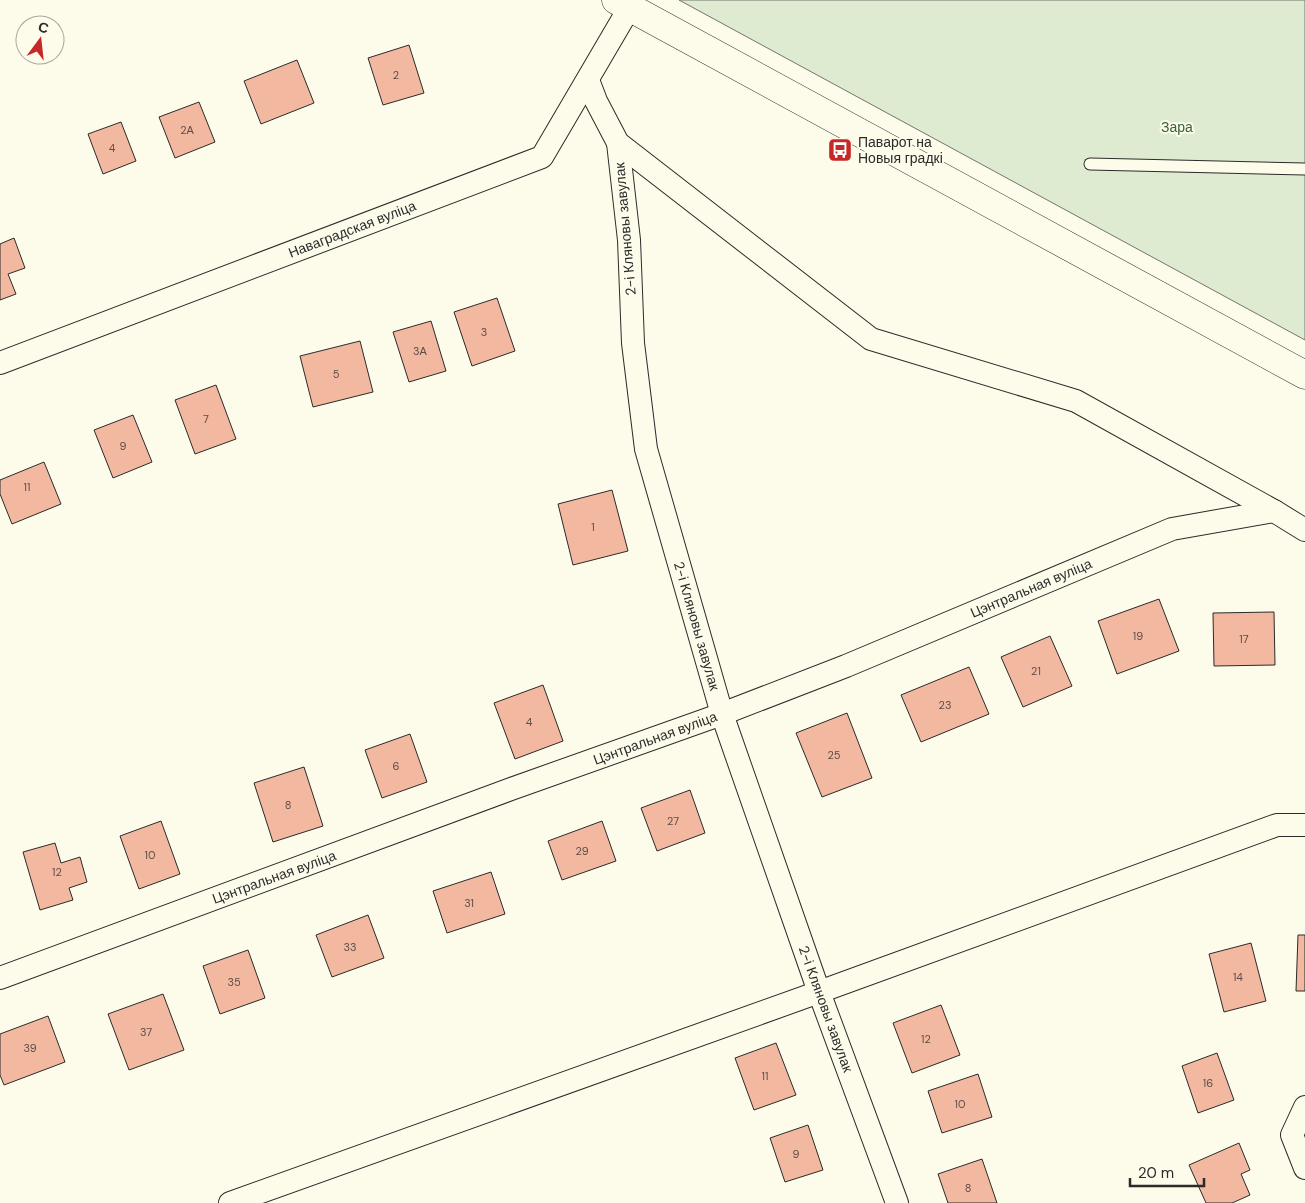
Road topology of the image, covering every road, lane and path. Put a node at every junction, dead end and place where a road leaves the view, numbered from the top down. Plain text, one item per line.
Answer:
1 (627, 3) edge
2 (588, 80) junction
3 (618, 143) junction
4 (1090, 164) dead end
5 (1305, 169) edge
6 (0, 363) edge
7 (1305, 375) edge
8 (1274, 512) junction
9 (1305, 530) edge
10 (722, 714) junction
11 (1305, 825) edge
12 (0, 978) edge
13 (819, 992) junction
14 (1305, 1107) edge
15 (1305, 1168) edge
16 (230, 1203) edge
17 (897, 1203) edge

1 - 2 street, Наваградская вуліца
1 - 7 main road
2 - 3 street
2 - 6 street, Наваградская вуліца
3 - 8 street
3 - 10 street, 2-і Кляновы завулак
4 - 5 lane
8 - 9 street
8 - 10 street, Цэнтральная вуліца
10 - 12 street, Цэнтральная вуліца
10 - 13 street, 2-і Кляновы завулак
11 - 13 street
13 - 16 street
13 - 17 street, 2-і Кляновы завулак
14 - 15 street

